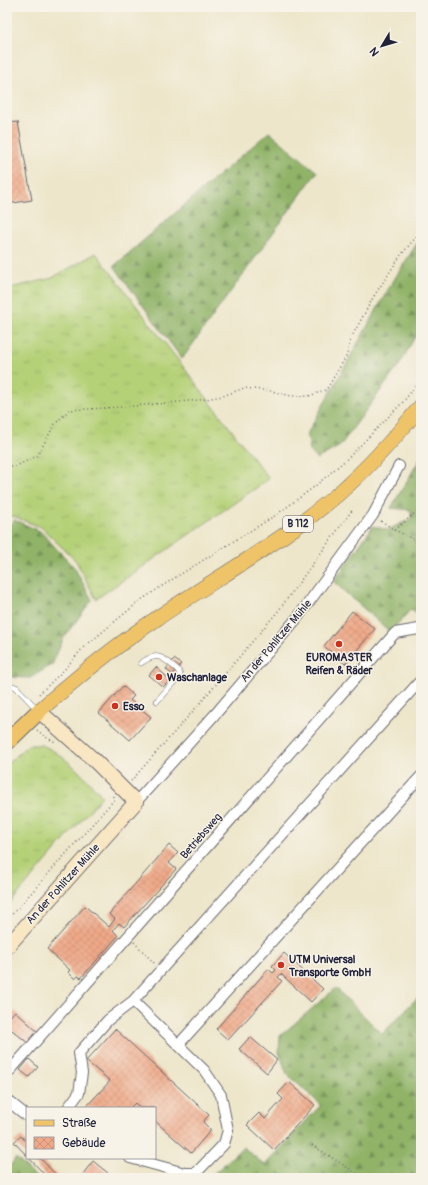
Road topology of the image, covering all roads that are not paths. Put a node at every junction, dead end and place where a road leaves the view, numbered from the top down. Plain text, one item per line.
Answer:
1 (421, 406) edge
2 (399, 466) dead end
3 (421, 630) edge
4 (141, 663) dead end
5 (421, 680) edge
6 (7, 684) edge
7 (157, 701) dead end
8 (33, 711) junction
9 (7, 742) edge
10 (421, 776) edge
11 (136, 802) junction
12 (7, 947) edge
13 (133, 1000) junction
14 (179, 1044) junction
15 (7, 1074) edge
16 (7, 1100) edge
17 (69, 1107) edge
18 (26, 1115) edge
19 (134, 1159) edge

1 - 8 main road, B 112
2 - 11 street, An der Pohlitzer Mühle
3 - 15 street, Betriebsweg
4 - 7 lane
5 - 13 street
6 - 8 lane
8 - 9 highway, B 112
8 - 11 main road
10 - 14 street
11 - 12 main road, An der Pohlitzer Mühle
13 - 14 street
13 - 17 street
14 - 19 street
16 - 18 street

